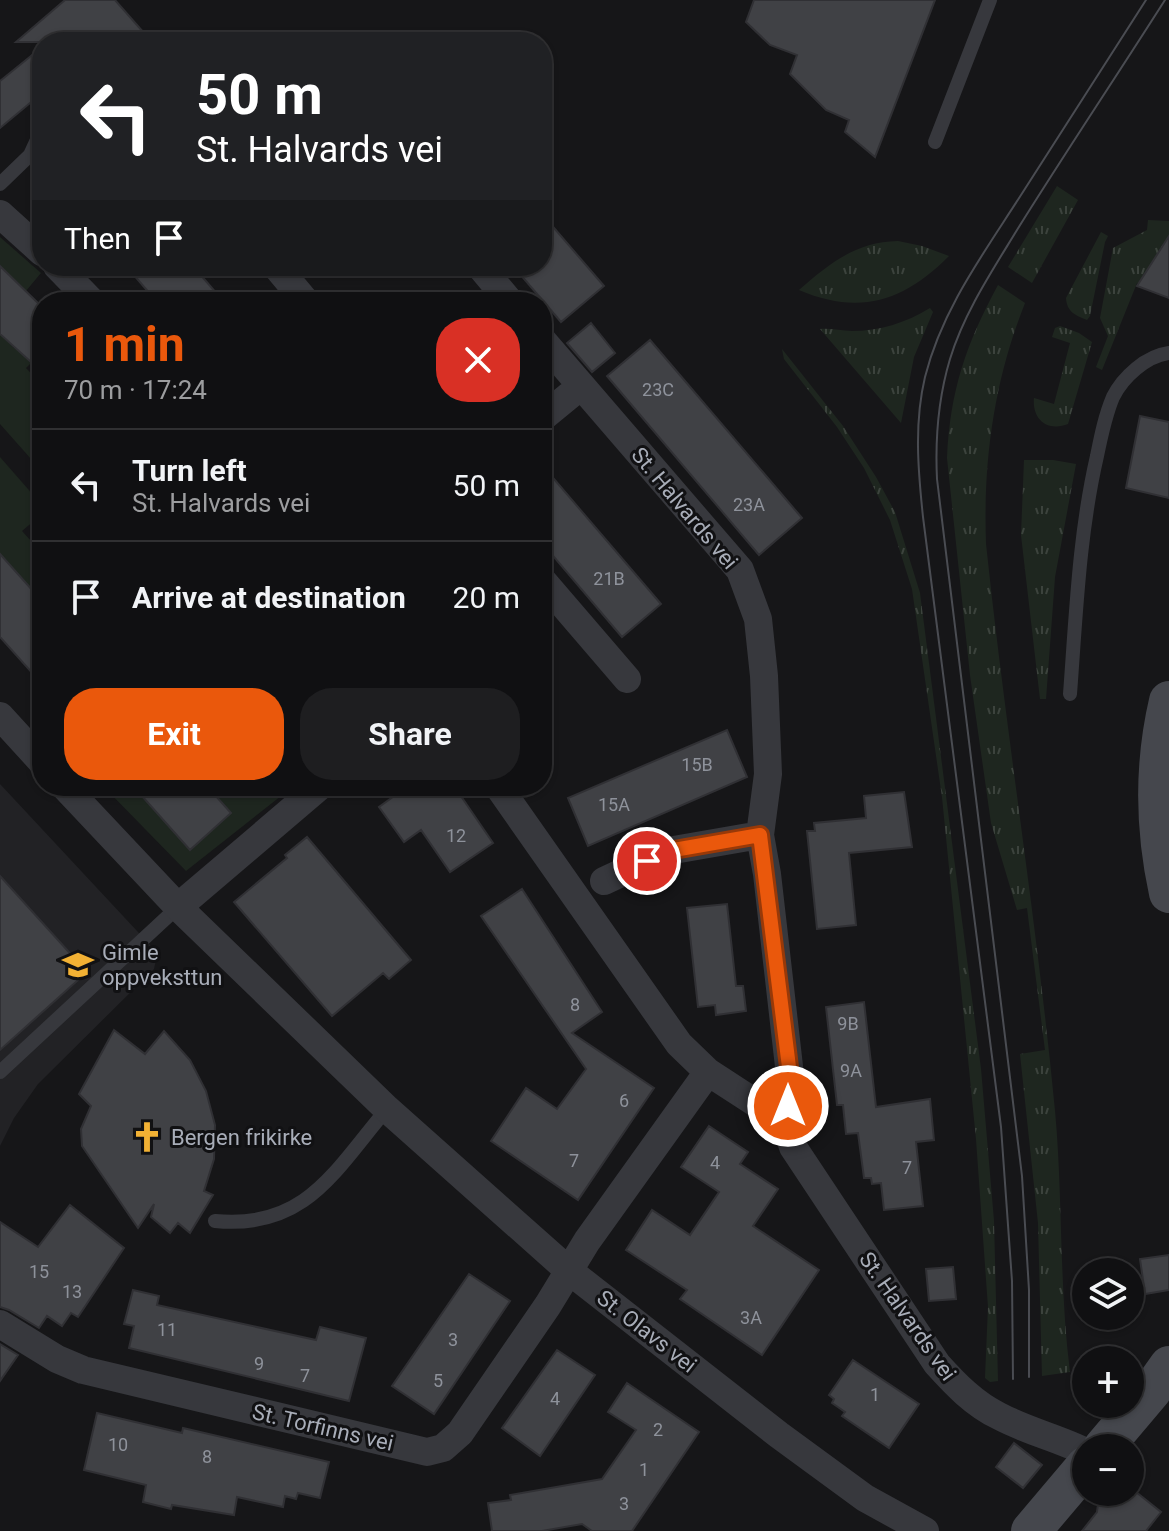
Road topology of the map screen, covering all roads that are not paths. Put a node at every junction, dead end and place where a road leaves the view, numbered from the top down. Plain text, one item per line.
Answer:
1 (990, 0) edge
2 (935, 142) dead end
3 (32, 151) edge
4 (0, 184) edge
5 (0, 214) edge
6 (32, 243) edge
7 (67, 276) edge
8 (82, 292) edge
9 (552, 352) edge
10 (1169, 353) edge
11 (581, 386) junction
12 (552, 410) edge
13 (552, 593) edge
14 (627, 679) dead end
15 (1070, 694) dead end
16 (1169, 701) edge
17 (0, 716) edge
18 (32, 751) edge
19 (73, 796) edge
20 (308, 796) edge
21 (505, 796) edge
22 (760, 835) junction
23 (604, 881) dead end
24 (1169, 893) edge
25 (178, 907) junction
26 (0, 1072) edge
27 (708, 1072) junction
28 (387, 1109) junction
29 (785, 1122) junction
30 (215, 1221) dead end
31 (568, 1270) junction
32 (0, 1324) edge
33 (1169, 1366) edge
34 (1115, 1434) edge
35 (1072, 1446) edge
36 (1072, 1483) edge
37 (919, 1530) edge
38 (1031, 1531) edge

1 - 2 lane
3 - 4 lane
5 - 6 street
7 - 8 street
9 - 11 street, St. Halvards vei
10 - 15 lane
11 - 12 street
11 - 22 street, St. Halvards vei
13 - 14 street
16 - 24 street
17 - 18 street
19 - 25 street, St. Olavs vei
20 - 25 street
21 - 27 street
22 - 23 street
22 - 29 street, St. Halvards vei
25 - 26 lane
25 - 28 street, St. Olavs vei
27 - 29 street
27 - 31 street
28 - 30 lane
28 - 31 street, St. Olavs vei
29 - 35 street, St. Halvards vei
31 - 32 street, St. Torfinns vei
31 - 37 street, St. Olavs vei
33 - 34 street
36 - 38 street

